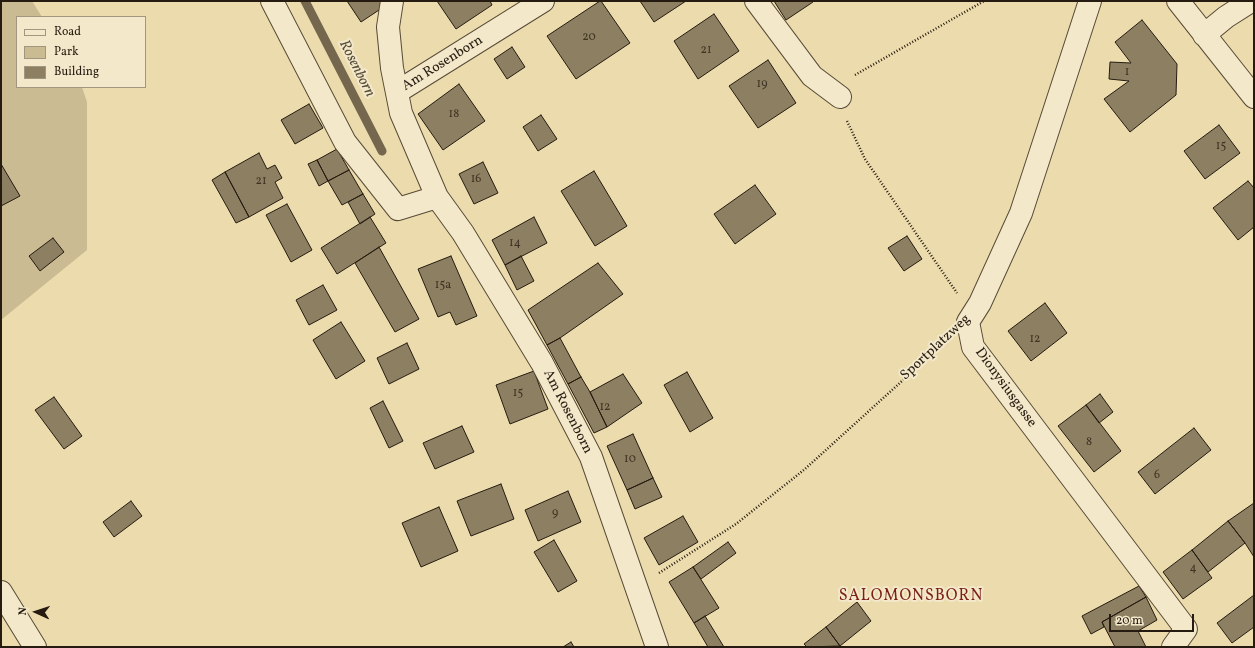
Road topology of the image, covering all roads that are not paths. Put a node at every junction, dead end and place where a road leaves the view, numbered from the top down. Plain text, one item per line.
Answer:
1 (272, 1) edge
2 (392, 1) edge
3 (543, 1) edge
4 (756, 1) edge
5 (1090, 1) edge
6 (1178, 1) edge
7 (1251, 1) edge
8 (1204, 35) junction
9 (397, 92) junction
10 (840, 96) road end
11 (1254, 97) edge
12 (437, 197) junction
13 (968, 322) joint
14 (1, 592) edge
15 (35, 647) edge
16 (657, 647) edge
17 (1173, 647) edge

1 - 12 street
2 - 9 street
3 - 9 street, Am Rosenborn
4 - 10 street
5 - 13 street, Sportplatzweg
6 - 8 street
7 - 8 street
8 - 11 street
9 - 12 street, Am Rosenborn
12 - 16 street, Am Rosenborn
13 - 17 street, Dionysiusgasse
14 - 15 street

